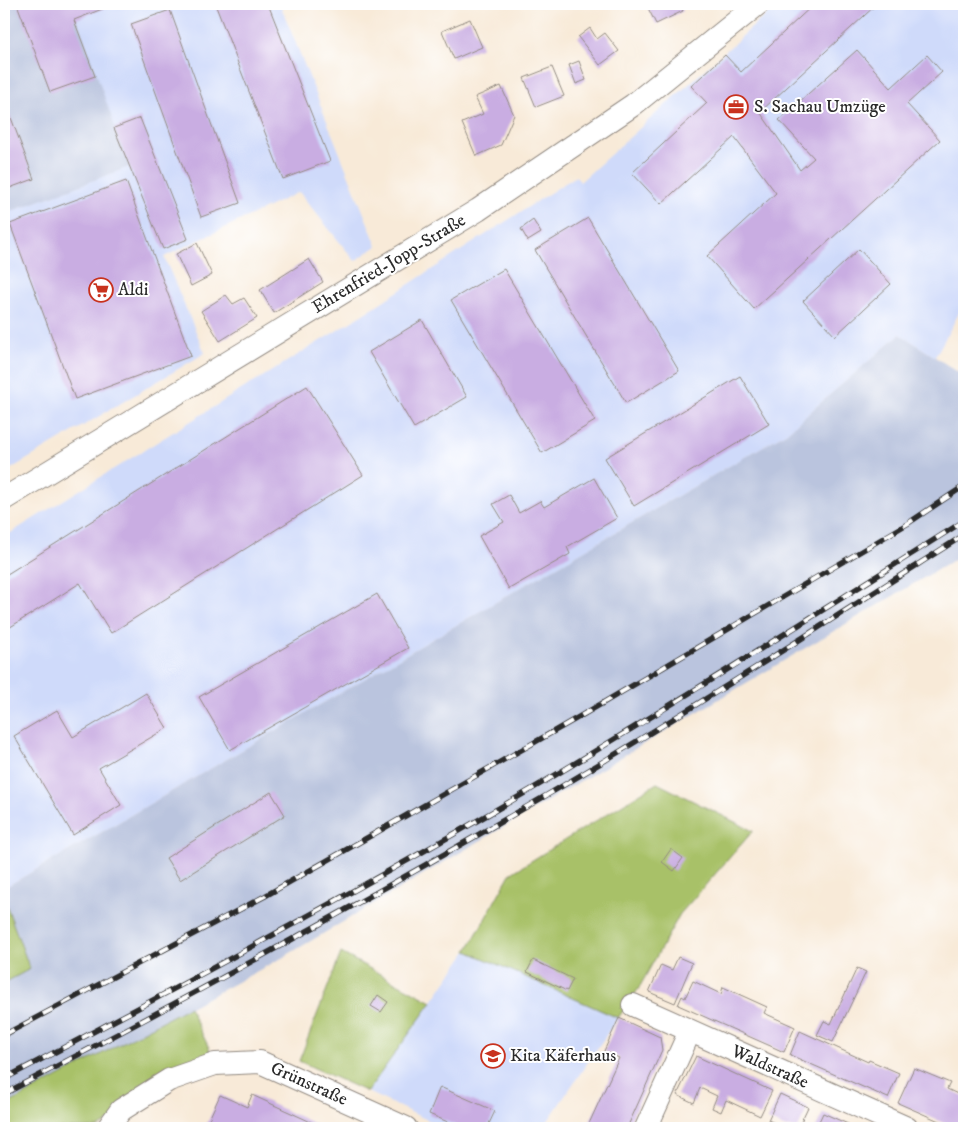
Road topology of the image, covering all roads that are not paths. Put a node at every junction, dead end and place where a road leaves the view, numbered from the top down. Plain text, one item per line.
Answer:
1 (758, 4) edge
2 (4, 499) edge
3 (633, 1005) dead end
4 (690, 1031) junction
5 (108, 1128) edge
6 (406, 1128) edge
7 (646, 1128) edge
8 (907, 1128) edge

1 - 2 street, Ehrenfried-Jopp-Straße
3 - 4 street, Waldstraße
4 - 7 street
4 - 8 street, Waldstraße
5 - 6 street, Grünstraße

